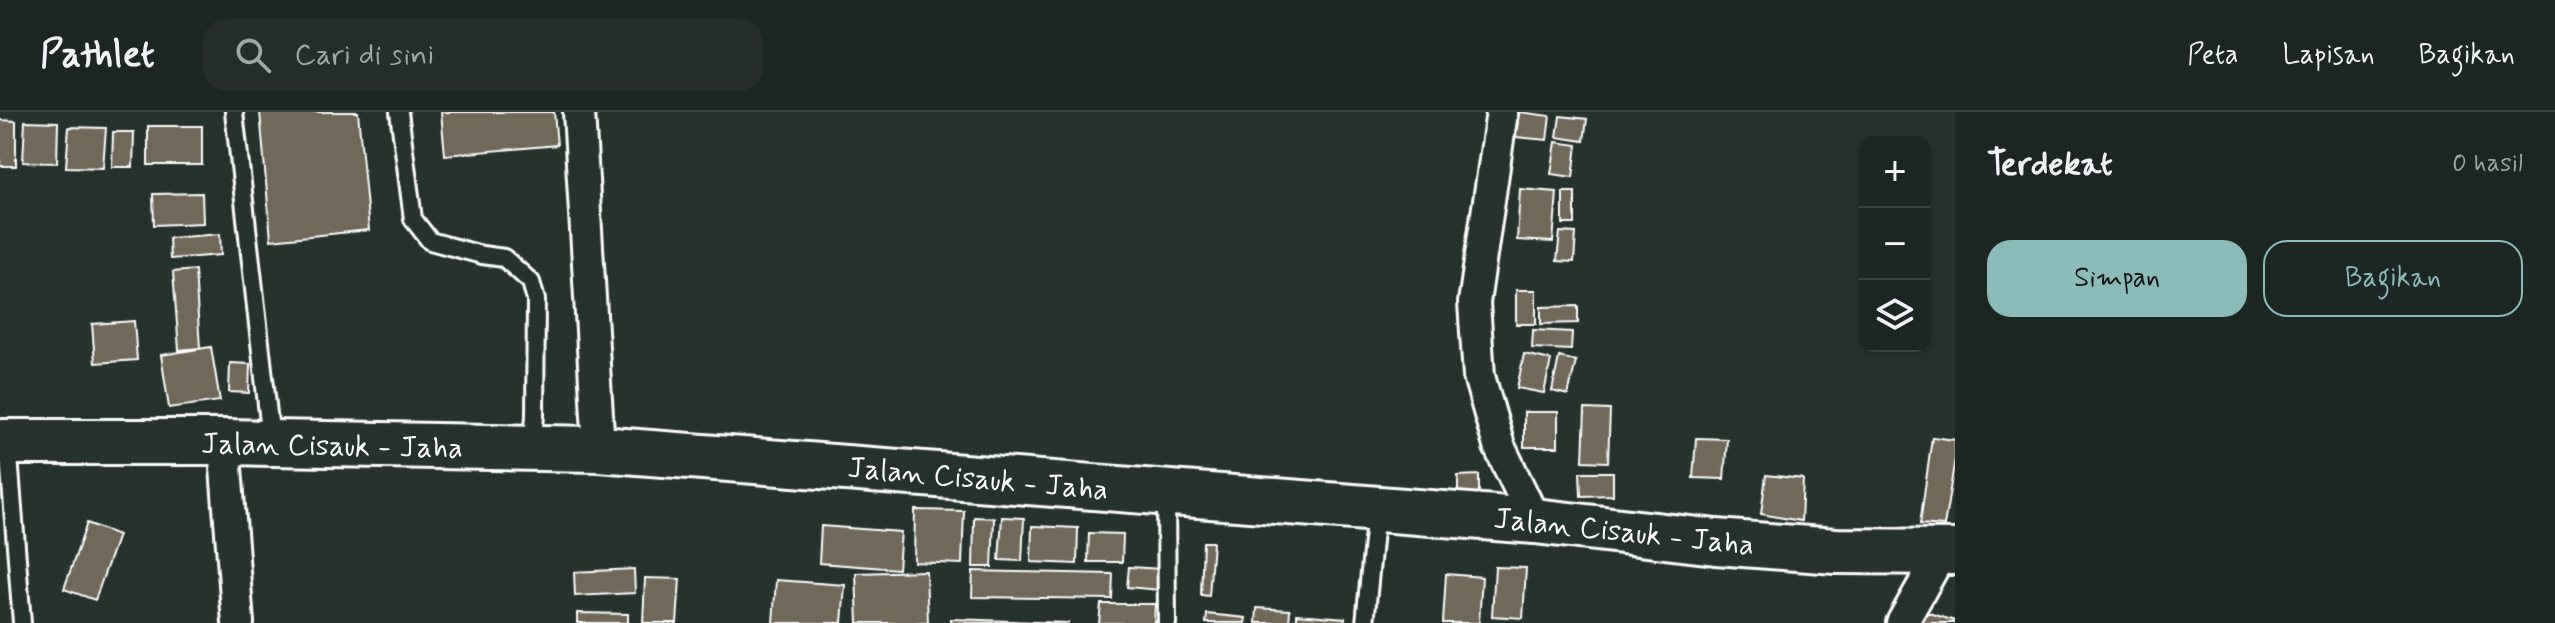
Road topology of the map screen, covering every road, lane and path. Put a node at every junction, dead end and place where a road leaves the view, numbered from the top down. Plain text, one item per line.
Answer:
1 (234, 112) edge
2 (399, 112) edge
3 (579, 112) edge
4 (1502, 112) edge
5 (4, 442) edge
6 (224, 442) junction
7 (272, 443) junction
8 (531, 449) junction
9 (599, 449) junction
10 (1166, 493) junction
11 (1376, 508) junction
12 (1535, 521) junction
13 (1948, 552) edge
14 (22, 623) edge
15 (238, 623) edge
16 (1167, 623) edge
17 (1365, 623) edge
18 (1902, 623) edge

1 - 7 lane
2 - 8 lane
3 - 9 street
4 - 12 street
5 - 6 main road, Jalan Cisauk - Jaha
5 - 14 lane
6 - 7 main road, Jalan Cisauk - Jaha
6 - 15 street
7 - 8 main road, Jalan Cisauk - Jaha
8 - 9 main road, Jalan Cisauk - Jaha
9 - 10 main road, Jalan Cisauk - Jaha
10 - 11 main road, Jalan Cisauk - Jaha
10 - 16 lane
11 - 12 main road, Jalan Cisauk - Jaha
11 - 17 lane
12 - 13 main road, Jalan Cisauk - Jaha
13 - 18 street

